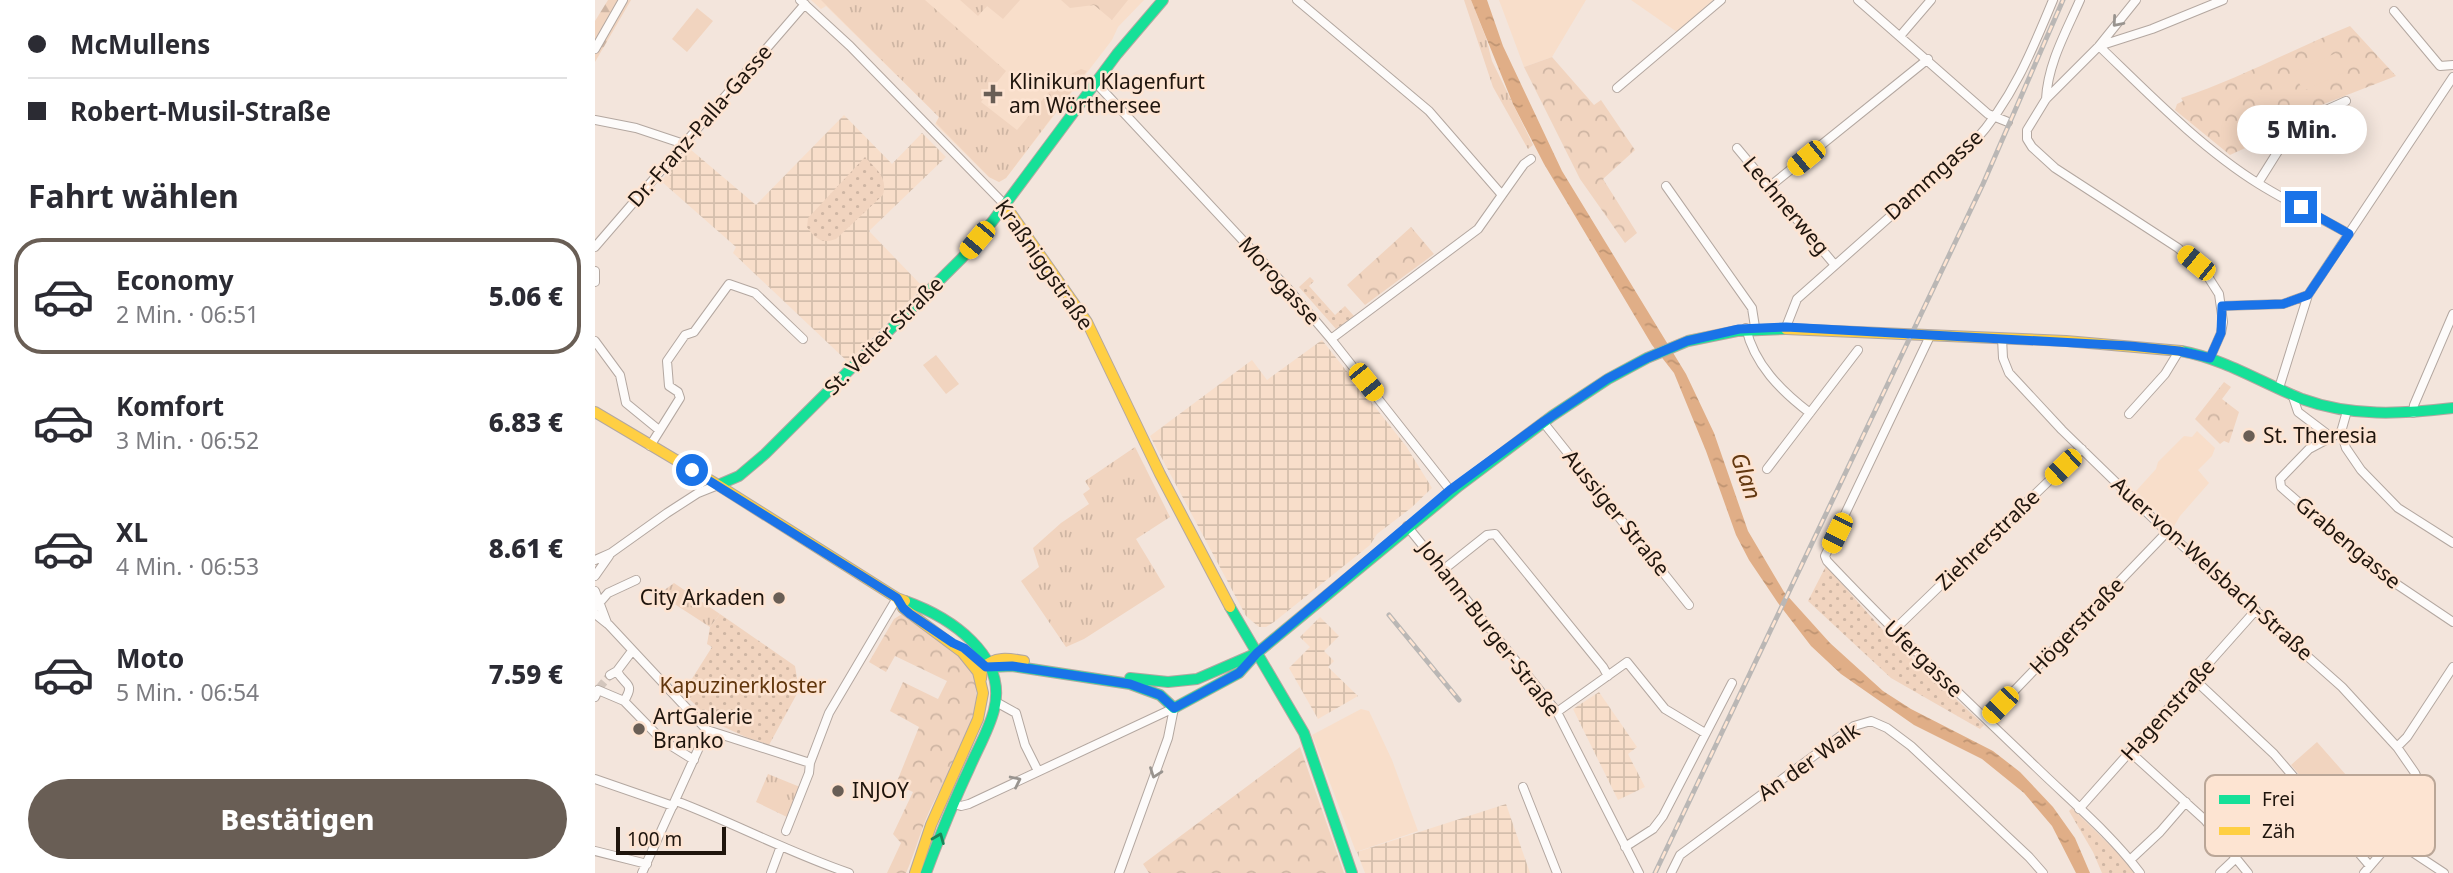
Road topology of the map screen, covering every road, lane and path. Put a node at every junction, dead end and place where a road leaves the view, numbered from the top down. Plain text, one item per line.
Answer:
1 (623, 0) edge
2 (1163, 0) edge
3 (1297, 0) edge
4 (1721, 0) edge
5 (1858, 0) edge
6 (1931, 0) edge
7 (2053, 0) edge
8 (2080, 0) edge
9 (2136, 0) edge
10 (2223, 0) edge
11 (803, 2) edge
12 (2394, 12) dead end
13 (1901, 35) junction
14 (2099, 46) junction
15 (595, 49) edge
16 (1928, 59) junction
17 (2453, 65) edge
18 (2453, 77) edge
19 (1096, 83) junction
20 (1617, 88) dead end
21 (2046, 99) junction
22 (2346, 101) dead end
23 (1995, 117) junction
24 (595, 120) edge
25 (2007, 122) dead end
26 (684, 144) junction
27 (1737, 148) dead end
28 (1531, 159) dead end
29 (2258, 183) junction
30 (1666, 186) dead end
31 (1769, 187) junction
32 (1502, 195) junction
33 (1005, 205) junction
34 (2349, 234) junction
35 (595, 247) edge
36 (1834, 264) junction
37 (595, 271) edge
38 (595, 282) edge
39 (2308, 295) junction
40 (2222, 306) junction
41 (2453, 314) edge
42 (1786, 327) junction
43 (1751, 328) junction
44 (1930, 336) junction
45 (2001, 338) junction
46 (803, 339) dead end
47 (1331, 339) junction
48 (595, 341) edge
49 (1858, 350) dead end
50 (2179, 351) junction
51 (2210, 358) junction
52 (2279, 388) junction
53 (2292, 394) junction
54 (2453, 408) edge
55 (2347, 411) junction
56 (595, 412) edge
57 (1809, 413) junction
58 (2413, 413) junction
59 (2129, 414) dead end
60 (1543, 422) junction
61 (659, 430) junction
62 (2340, 432) junction
63 (2331, 437) junction
64 (650, 446) junction
65 (2082, 449) junction
66 (1766, 469) dead end
67 (718, 485) junction
68 (1450, 490) junction
69 (1407, 526) junction
70 (2167, 532) junction
71 (2453, 543) edge
72 (611, 554) junction
73 (595, 560) edge
74 (1443, 570) junction
75 (595, 576) edge
76 (636, 580) dead end
77 (595, 590) edge
78 (897, 598) junction
79 (597, 605) edge
80 (1689, 605) dead end
81 (2256, 610) junction
82 (595, 614) edge
83 (2453, 622) edge
84 (609, 625) junction
85 (1893, 631) junction
86 (632, 651) junction
87 (1257, 653) junction
88 (985, 667) junction
89 (2453, 667) edge
90 (1608, 676) junction
91 (2195, 680) junction
92 (1733, 683) dead end
93 (598, 692) edge
94 (624, 701) junction
95 (996, 702) junction
96 (1174, 708) junction
97 (1557, 712) junction
98 (1987, 719) junction
99 (707, 730) junction
100 (1705, 733) junction
101 (2397, 747) junction
102 (2130, 752) junction
103 (694, 760) junction
104 (810, 763) junction
105 (1038, 771) junction
106 (2291, 775) edge
107 (2416, 775) edge
108 (595, 779) edge
109 (682, 787) junction
110 (948, 787) junction
111 (1523, 787) dead end
112 (2186, 802) junction
113 (954, 803) junction
114 (674, 804) junction
115 (2079, 809) junction
116 (704, 812) junction
117 (2205, 821) edge
118 (786, 831) dead end
119 (781, 846) junction
120 (1625, 847) junction
121 (595, 851) edge
122 (2356, 856) edge
123 (2379, 856) edge
124 (2418, 856) edge
125 (2236, 858) joint
126 (2130, 860) junction
127 (647, 864) junction
128 (2367, 870) edge
129 (845, 872) edge
130 (642, 873) edge
131 (771, 873) edge
132 (915, 873) edge
133 (926, 873) edge
134 (1119, 873) edge
135 (1352, 873) edge
136 (1557, 873) edge
137 (1639, 873) edge
138 (1671, 873) edge
139 (2043, 873) edge
140 (2140, 873) edge
141 (2220, 873) edge
142 (2248, 873) edge
143 (2444, 873) edge

1 - 15 street
2 - 19 main road, St. Veiter Straße
3 - 32 street
4 - 20 street
5 - 13 street
6 - 13 street
7 - 23 street, Dammgasse
8 - 21 street
9 -> 14 street
10 - 14 street
11 - 26 street, Dr.-Franz-Palla-Gasse
11 - 33 street, Kraßniggstraße
12 - 17 street
13 - 16 street
14 - 21 street
14 - 29 street
16 - 23 street
16 - 31 street
18 - 34 street
19 - 33 main road, St. Veiter Straße
19 - 47 street, Morogasse
21 - 40 street
22 - 29 street
23 - 25 street
23 - 36 street, Dammgasse
24 - 26 street
26 - 35 street, Dr.-Franz-Palla-Gasse
27 - 31 street, Lechnerweg
28 - 32 street
29 - 34 street
30 - 43 street
31 - 36 street, Lechnerweg
32 - 47 street
33 - 67 main road, St. Veiter Straße
33 - 87 main road, Kraßniggstraße
34 - 39 street
36 - 42 street, Dammgasse
37 - 38 street
39 - 40 street
39 - 52 street
40 - 51 street
41 - 58 street
42 - 43 main road
42 - 44 main road
43 - 57 street
43 - 60 main road
44 - 45 main road
44 - 85 street, Ufergasse
45 - 50 main road
45 - 65 street, Auer-von-Welsbach-Straße
46 - 61 street
47 - 68 street, Morogasse
48 - 61 street
49 - 57 street
50 - 51 main road
50 - 59 street
51 - 52 main road
52 - 53 main road
53 - 55 main road
53 - 63 street
54 - 58 main road
55 - 58 main road
55 - 62 street
56 - 64 main road
57 - 66 street
60 - 68 main road
60 - 80 street, Aussiger Straße
61 - 64 street
62 - 63 street, Grabengasse
62 - 71 street
63 - 83 street, Grabengasse
64 - 67 main road
65 - 70 street, Auer-von-Welsbach-Straße
65 - 85 street, Ziehrerstraße
67 - 72 street, St. Veiter Straße
67 - 78 main road
68 - 69 main road
69 - 74 street, Johann-Burger-Straße
69 - 87 main road
70 - 81 street, Auer-von-Welsbach-Straße
70 - 98 street, Högerstraße
72 - 73 street
72 - 75 street
74 - 90 street
74 - 97 street, Johann-Burger-Straße
76 - 79 street
77 - 79 street
78 - 88 main road
78 - 88 main road
78 - 104 street
79 - 84 street
81 - 91 street, Hagenstraße
81 - 101 street, Auer-von-Welsbach-Straße
82 - 84 street
84 - 86 street
85 - 98 street, Ufergasse
86 - 94 street
86 - 99 street
87 - 88 main road
87 - 96 main road
87 - 135 main road, Kraßniggstraße
88 - 95 main road
88 - 96 main road
88 - 110 main road
89 - 101 street
90 - 97 street
90 - 100 street
91 - 102 street, Hagenstraße
91 - 106 street
92 - 100 street
93 - 94 street
94 - 103 street
95 - 105 street
95 - 113 main road
96 - 105 street
96 -> 134 street
97 - 120 street, Johann-Burger-Straße
98 - 115 street, Ufergasse
99 - 103 street
99 - 104 street
100 - 120 street
101 - 107 street, Auer-von-Welsbach-Straße
102 - 112 street
102 - 115 street, Hagenstraße
103 - 109 street
104 - 118 street
113 -> 105 street
108 - 114 street
109 - 114 street
109 - 116 street
110 - 113 main road
110 - 132 main road
111 - 136 street
112 - 117 street
112 - 126 street
133 -> 113 main road
114 - 116 street
114 - 127 street
115 - 126 street, Ufergasse
116 - 119 street
119 - 129 street
119 - 131 street
120 - 137 street, Johann-Burger-Straße
121 - 127 street
122 - 128 street
123 - 128 street
124 - 143 street
125 - 141 street
125 - 142 street
126 - 140 street, Ufergasse
127 - 130 street
138 - 139 street, An der Walk

